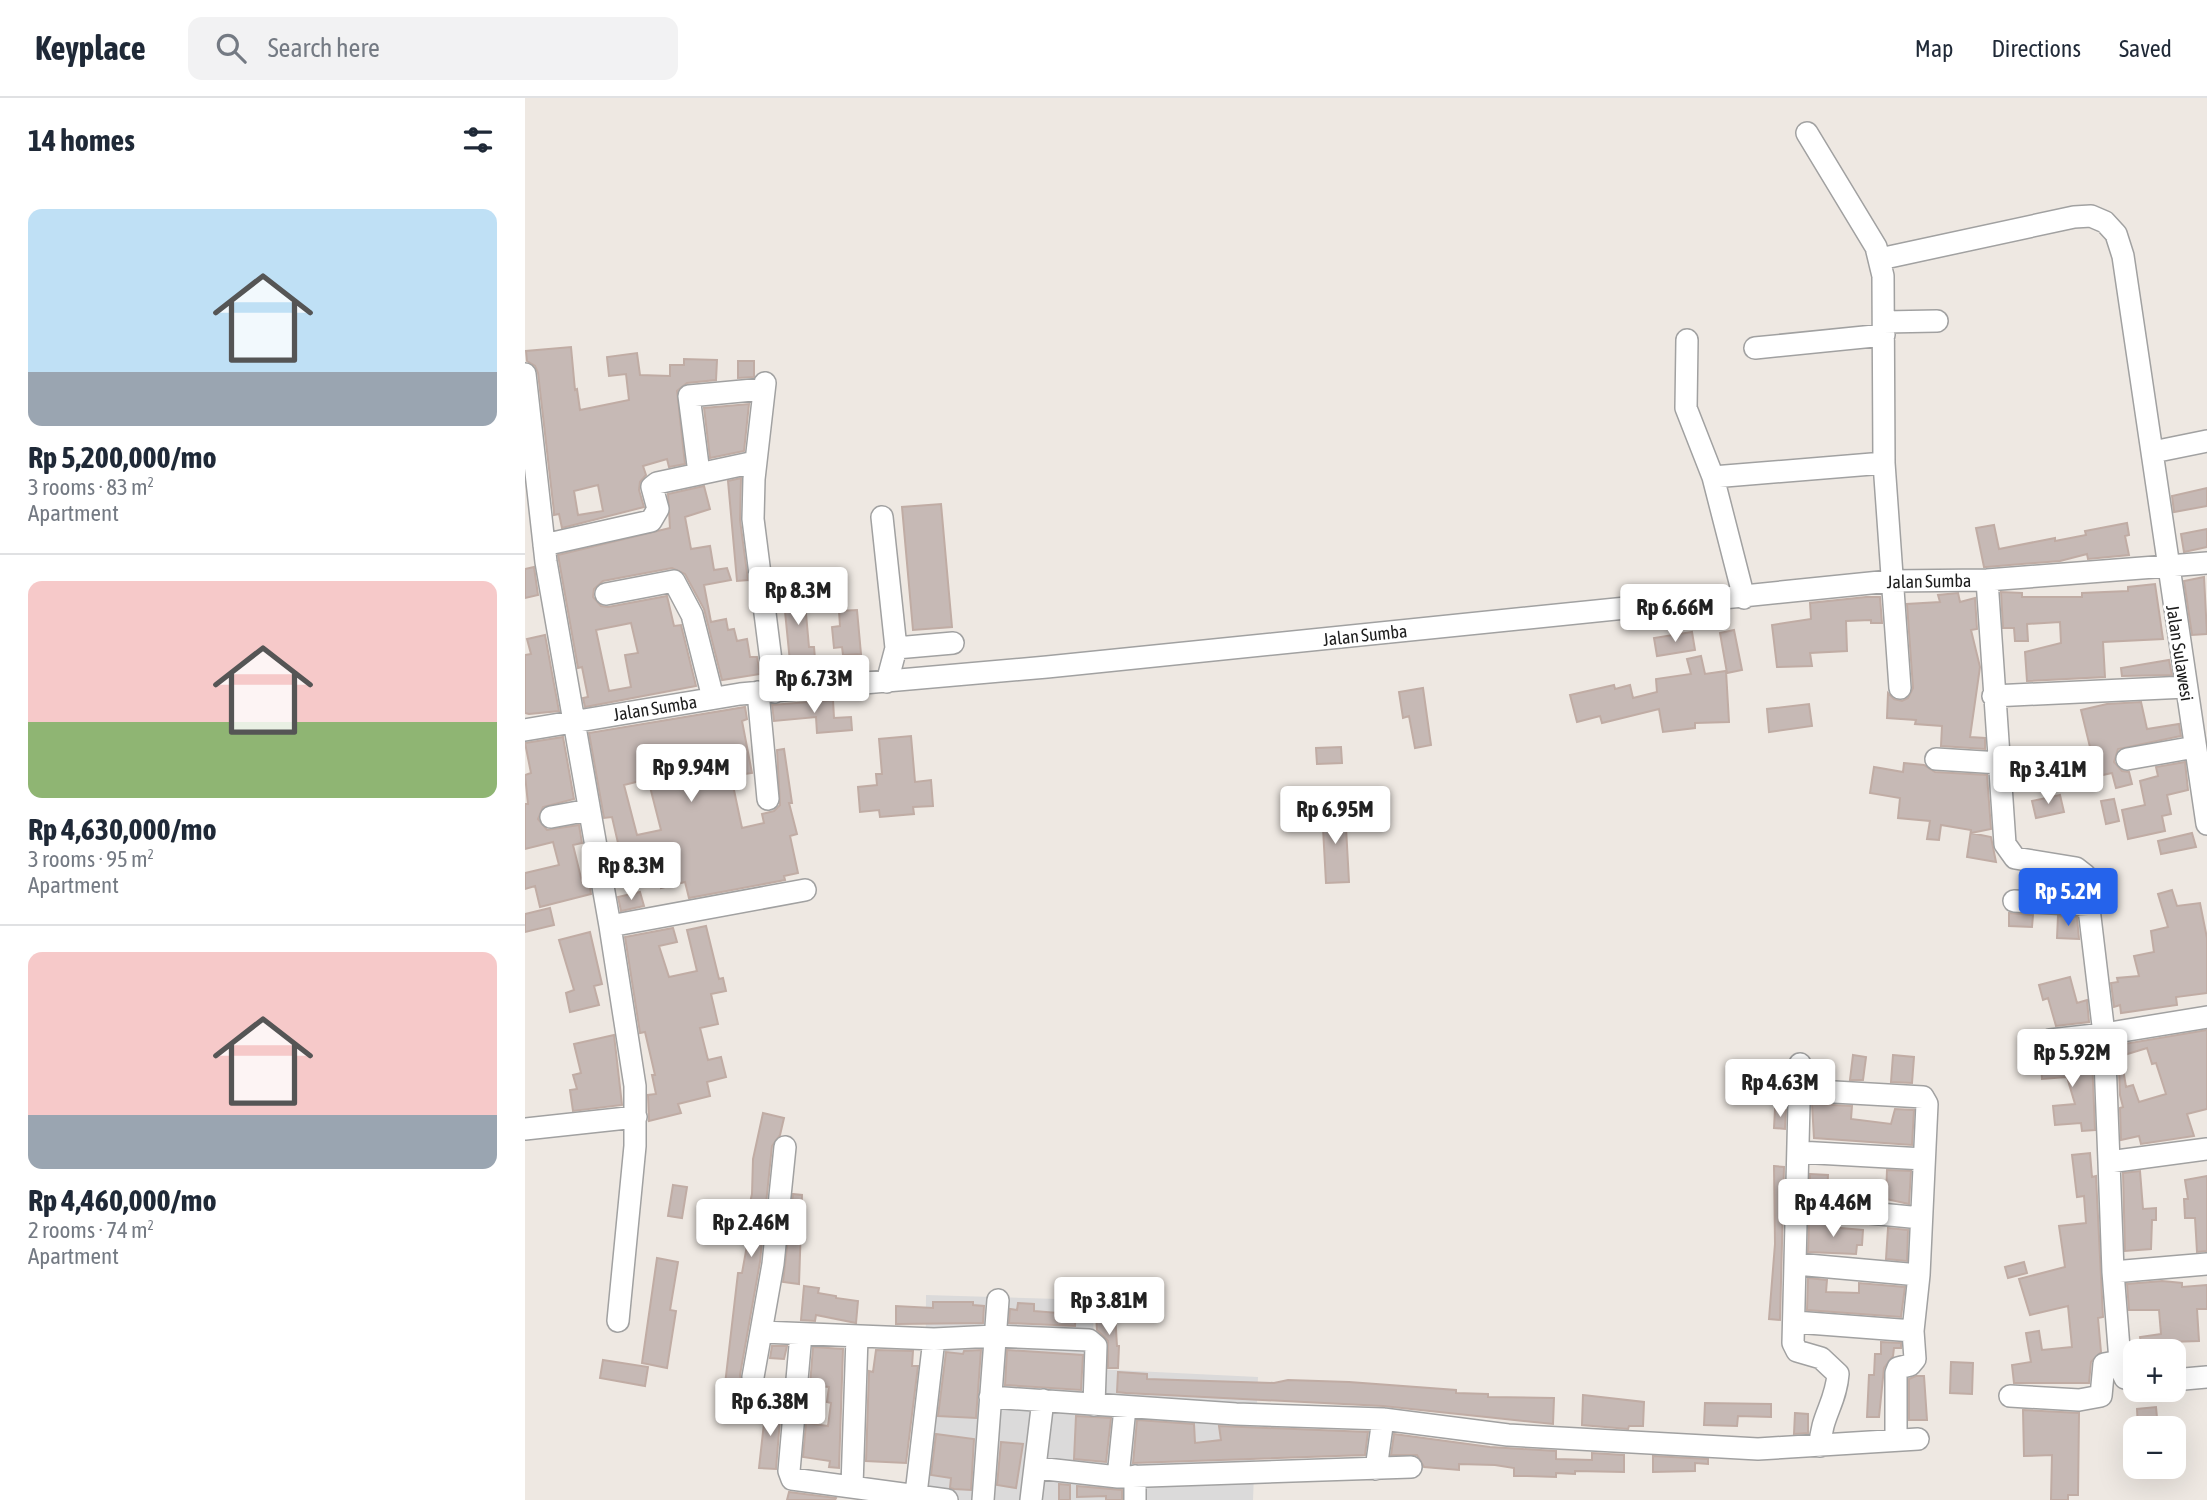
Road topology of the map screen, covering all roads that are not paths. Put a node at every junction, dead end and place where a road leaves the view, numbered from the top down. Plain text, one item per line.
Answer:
1 (1807, 133) dead end
2 (1880, 259) junction
3 (1937, 321) dead end
4 (1884, 329) junction
5 (1687, 341) dead end
6 (1755, 348) dead end
7 (525, 374) edge
8 (2207, 441) edge
9 (2153, 452) junction
10 (755, 462) junction
11 (1884, 463) junction
12 (699, 473) junction
13 (1713, 477) junction
14 (881, 517) dead end
15 (545, 553) junction
16 (2207, 563) edge
17 (2167, 566) junction
18 (525, 567) edge
19 (1987, 580) junction
20 (1890, 581) junction
21 (606, 594) dead end
22 (1744, 598) junction
23 (953, 643) dead end
24 (896, 648) junction
25 (887, 681) junction
26 (2186, 687) junction
27 (1901, 688) dead end
28 (767, 692) junction
29 (1993, 696) junction
30 (713, 698) junction
31 (573, 721) junction
32 (525, 730) edge
33 (2195, 747) junction
34 (1936, 759) dead end
35 (2127, 759) dead end
36 (2000, 763) junction
37 (768, 799) dead end
38 (589, 810) junction
39 (551, 817) dead end
40 (2207, 824) edge
41 (805, 890) dead end
42 (2014, 901) dead end
43 (2089, 905) junction
44 (610, 926) junction
45 (2207, 1017) edge
46 (2104, 1034) junction
47 (2050, 1040) dead end
48 (1800, 1064) dead end
49 (1800, 1090) junction
50 (636, 1117) junction
51 (525, 1129) edge
52 (785, 1147) dead end
53 (2207, 1149) edge
54 (1798, 1152) junction
55 (1924, 1159) junction
56 (2109, 1162) junction
57 (1797, 1206) junction
58 (1921, 1218) junction
59 (1796, 1264) junction
60 (2207, 1264) edge
61 (2113, 1272) junction
62 (1919, 1275) junction
63 (998, 1300) dead end
64 (618, 1321) dead end
65 (1795, 1322) junction
66 (1913, 1331) junction
67 (761, 1332) junction
68 (801, 1334) junction
69 (995, 1336) junction
70 (857, 1337) junction
71 (933, 1339) junction
72 (2118, 1363) junction
73 (2123, 1373) edge
74 (753, 1377) dead end
75 (2207, 1377) edge
76 (2186, 1379) edge
77 (2010, 1396) dead end
78 (990, 1397) junction
79 (1043, 1400) junction
80 (1094, 1405) junction
81 (1125, 1408) junction
82 (1383, 1419) junction
83 (1896, 1439) junction
84 (1918, 1439) dead end
85 (1820, 1446) junction
86 (1411, 1467) dead end
87 (1037, 1468) junction
88 (1376, 1469) junction
89 (1127, 1477) junction
90 (841, 1490) edge
91 (929, 1497) edge
92 (983, 1500) edge
93 (1031, 1500) edge
94 (1135, 1500) edge

1 - 2 street
2 - 4 street
2 - 9 street, Jalan Sulawesi
3 - 4 street
4 - 6 street
4 - 11 street
5 - 13 street
7 - 15 street
8 - 9 street
9 - 17 street, Jalan Sulawesi
10 - 12 street
10 - 12 street
10 - 28 street
11 - 13 street
11 - 20 street
12 - 15 street
13 - 22 street
14 - 24 street
15 - 18 street
15 - 31 street
16 - 17 street, Jalan Sumba
17 - 19 street, Jalan Sumba
17 - 26 street, Jalan Sulawesi
19 - 20 street, Jalan Sumba
19 - 29 street
20 - 22 street, Jalan Sumba
20 - 27 street
21 - 30 street
22 - 25 street, Jalan Sumba
23 - 24 street
24 - 25 street
25 - 28 street, Jalan Sumba
26 - 29 street
26 - 33 street, Jalan Sulawesi
28 - 30 street, Jalan Sumba
28 - 37 street
29 - 36 street
30 - 31 street, Jalan Sumba
31 - 32 street, Jalan Sumba
31 - 38 street
33 - 35 street
33 - 40 street, Jalan Sulawesi
34 - 36 street
36 - 43 street
38 - 39 street
38 - 44 street
41 - 44 street
42 - 43 street
43 - 46 street
44 - 50 street
45 - 46 street
46 - 47 street
46 - 56 street
48 - 49 street
49 - 54 street
49 - 55 street
50 - 51 street
50 - 64 street
52 - 67 street
53 - 56 street
54 - 55 street
54 - 57 street
55 - 58 street
56 - 61 street
57 - 58 street
57 - 59 street
58 - 62 street
59 - 62 street
59 - 65 street
60 - 61 street
61 - 72 street
62 - 66 street
63 - 69 street
65 - 66 street
65 - 85 street
66 - 83 street
67 - 68 street
67 - 74 street
68 - 70 street
68 - 90 street
69 - 71 street
69 - 78 street
69 - 80 street
70 - 71 street
70 - 90 street
71 - 91 street
72 - 73 street
72 - 77 street
75 - 76 street
78 - 79 street
78 - 92 street
79 - 80 street
79 - 87 street
80 - 81 street
81 - 82 street
81 - 89 street
82 - 85 street
82 - 88 street
83 - 84 street
83 - 85 street
86 - 88 street
87 - 89 street
87 - 93 street
88 - 89 street
89 - 94 street
90 - 91 street

